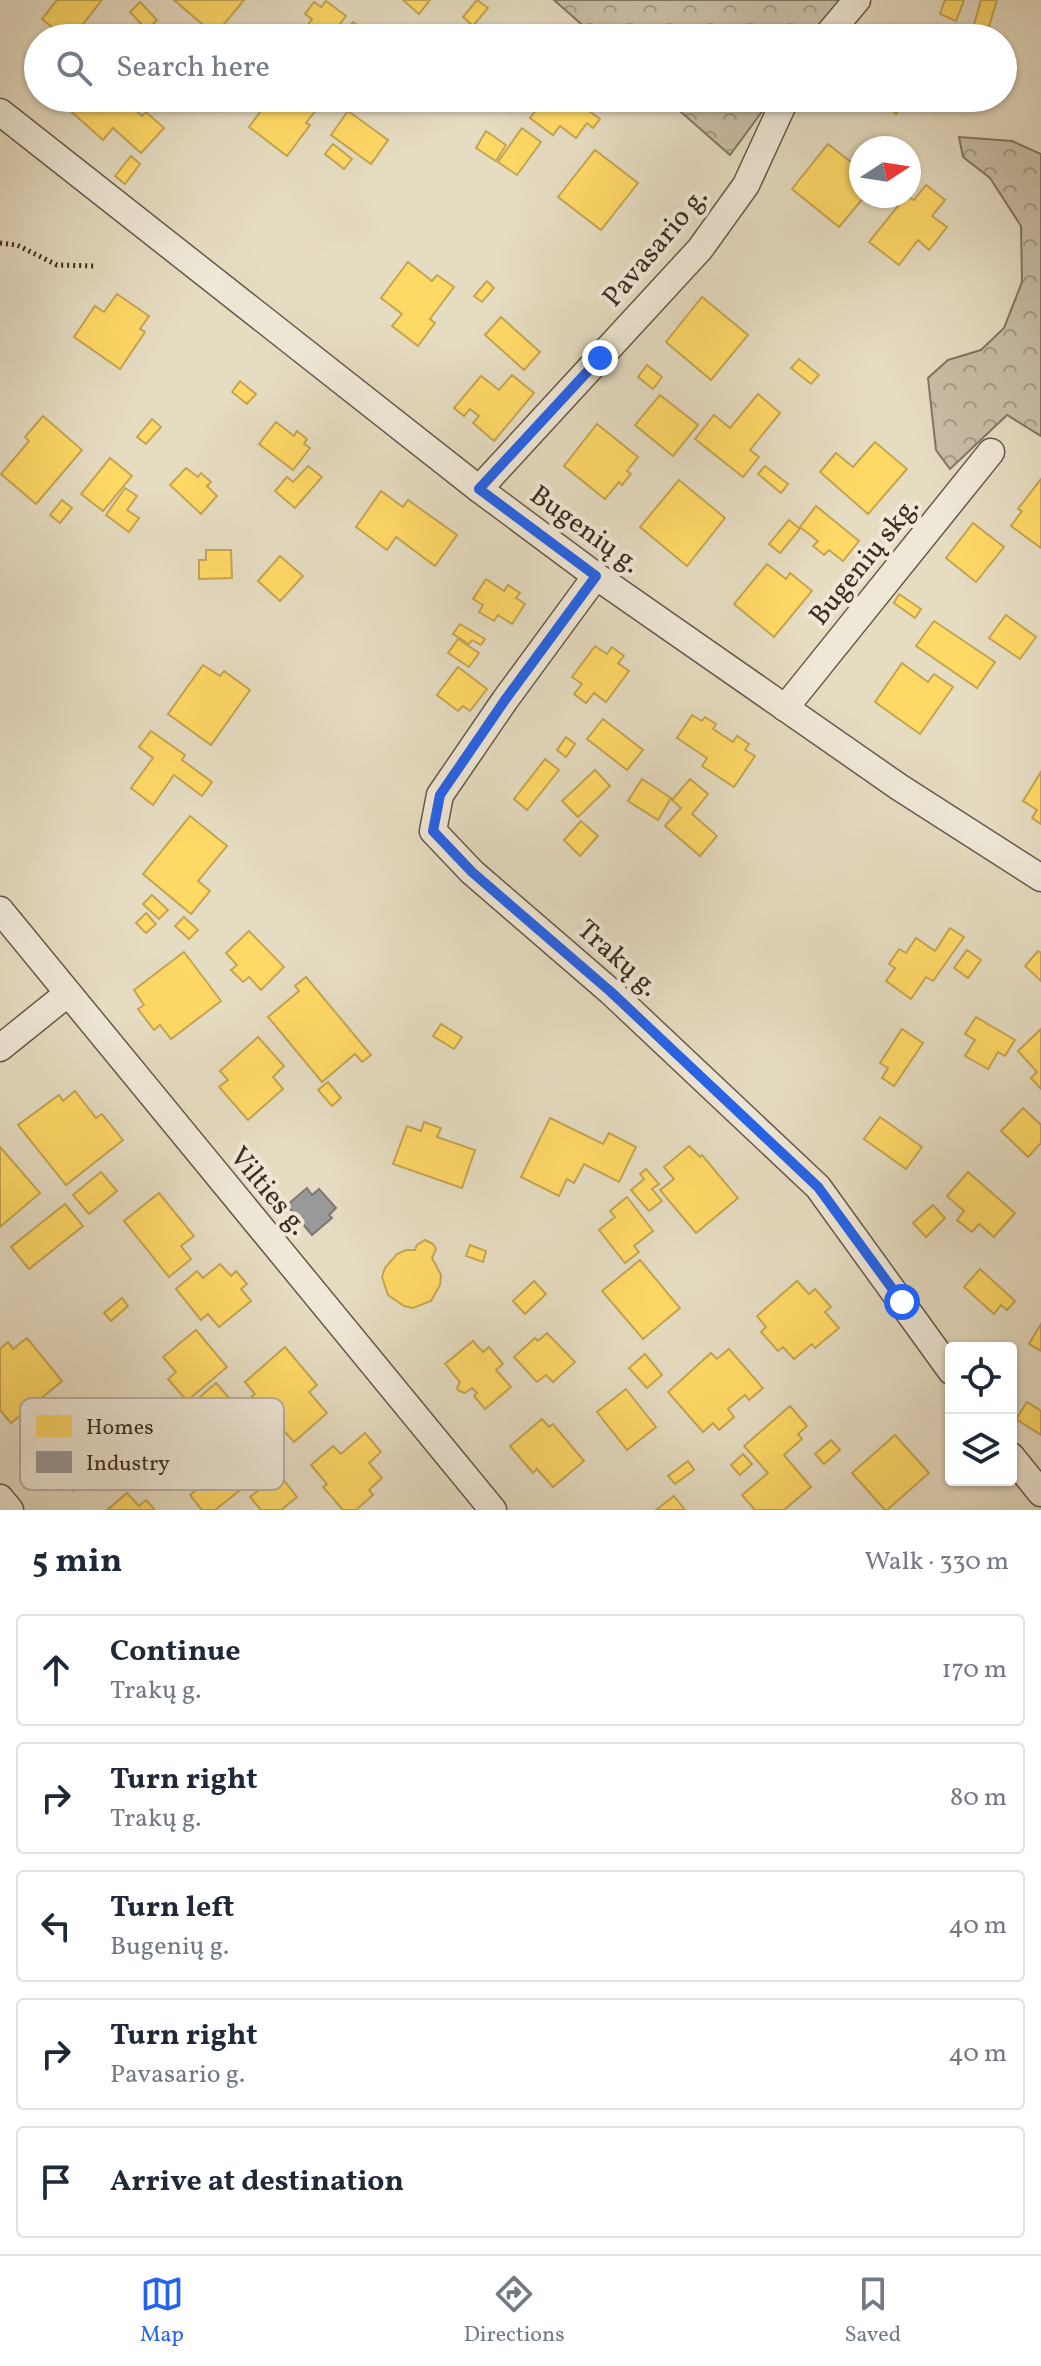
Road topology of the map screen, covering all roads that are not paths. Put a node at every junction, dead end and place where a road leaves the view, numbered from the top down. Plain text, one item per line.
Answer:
1 (857, 0) edge
2 (837, 24) edge
3 (0, 112) edge
4 (780, 112) edge
5 (991, 452) dead end
6 (479, 489) junction
7 (596, 576) junction
8 (785, 708) junction
9 (1041, 878) edge
10 (0, 910) edge
11 (67, 994) junction
12 (0, 1048) edge
13 (945, 1363) edge
14 (1017, 1463) edge
15 (1041, 1493) edge
16 (0, 1498) edge
17 (1041, 1508) edge
18 (10, 1510) edge
19 (493, 1510) edge
20 (1031, 1510) edge

1 - 2 street
3 - 6 street, Bugenių g.
4 - 6 street, Pavasario g.
5 - 8 street, Bugenių skg.
6 - 7 street, Bugenių g.
7 - 8 street, Bugenių g.
7 - 13 street, Trakų g.
8 - 9 street, Bugenių g.
10 - 11 street, Vilties g.
11 - 12 street
11 - 19 street, Vilties g.
14 - 15 street
16 - 18 street
17 - 20 street

